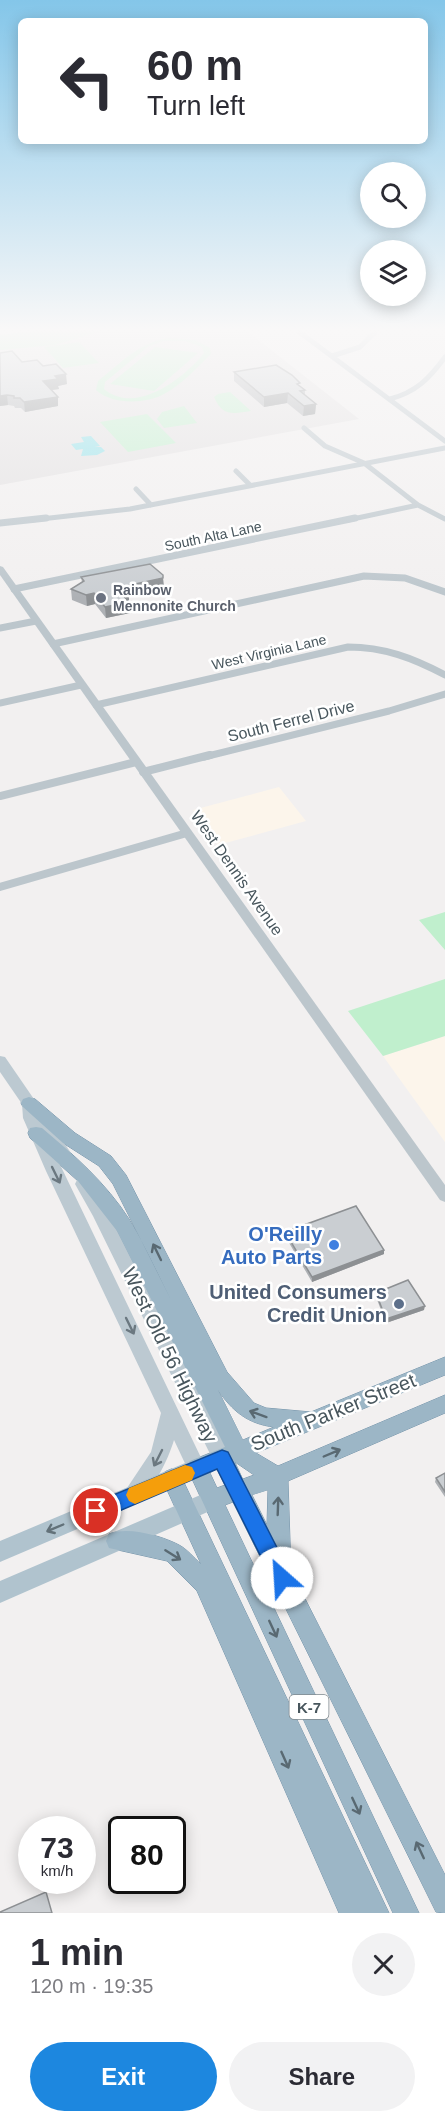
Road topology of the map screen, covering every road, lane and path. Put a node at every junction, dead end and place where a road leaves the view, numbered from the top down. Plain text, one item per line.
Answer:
1 (418, 420) edge
2 (304, 429) dead end
3 (445, 441) edge
4 (445, 448) edge
5 (364, 463) junction
6 (236, 471) dead end
7 (250, 485) junction
8 (135, 489) dead end
9 (151, 505) junction
10 (418, 506) junction
11 (36, 508) dead end
12 (40, 517) junction
13 (445, 519) edge
14 (0, 523) edge
15 (0, 570) edge
16 (14, 589) junction
17 (445, 592) edge
18 (36, 621) junction
19 (0, 628) edge
20 (53, 644) junction
21 (445, 675) edge
22 (81, 685) junction
23 (445, 694) edge
24 (0, 703) edge
25 (96, 705) junction
26 (140, 767) junction
27 (0, 796) edge
28 (187, 833) junction
29 (0, 887) edge
30 (0, 1061) edge
31 (29, 1103) junction
32 (36, 1133) junction
33 (67, 1159) junction
34 (445, 1196) edge
35 (445, 1366) edge
36 (445, 1404) edge
37 (170, 1411) junction
38 (315, 1419) junction
39 (230, 1455) junction
40 (197, 1468) junction
41 (279, 1476) junction
42 (172, 1479) junction
43 (238, 1490) junction
44 (129, 1497) junction
45 (212, 1500) junction
46 (187, 1511) junction
47 (117, 1541) junction
48 (0, 1552) edge
49 (282, 1578) junction
50 (0, 1592) edge
51 (445, 1903) edge
52 (352, 1913) edge
53 (376, 1913) edge
54 (406, 1913) edge

1 - 3 street
2 - 5 street
4 - 5 street
5 - 7 street
5 - 10 street
6 - 7 street
7 - 9 street
8 - 9 street
9 - 12 street
10 - 13 street
10 - 16 street, South Alta Lane
11 - 12 street
12 - 14 street
15 - 16 street, West Dennis Avenue
16 - 18 street, West Dennis Avenue
17 - 20 street
18 - 19 street
18 - 20 street, West Dennis Avenue
20 - 22 street, West Dennis Avenue
21 - 25 street, West Virginia Lane
22 - 24 street
22 - 25 street, West Dennis Avenue
23 - 26 street, South Ferrel Drive
25 - 26 street, West Dennis Avenue
26 - 27 street, South Ferrel Drive
26 - 28 street, West Dennis Avenue
28 - 29 street
28 - 34 street, West Dennis Avenue
30 - 31 main road, West Old 56 Highway
31 - 32 main road, West Old 56 Highway
31 - 33 main road, West Old 56 Highway
38 -> 31 highway
32 - 33 highway, West Old 56 Highway
32 -> 37 main road, West Old 56 Highway
33 - 39 highway, West Old 56 Highway
35 - 38 highway, South Parker Street
41 -> 36 highway, South Parker Street
37 - 40 main road, West Old 56 Highway
37 -> 44 main road
38 - 39 highway, South Parker Street
39 - 40 highway, South Parker Street
39 - 41 highway
39 - 43 highway, West Old 56 Highway
40 - 42 main road
40 - 45 highway, West Old 56 Highway / K-7
41 - 43 highway, South Parker Street
49 -> 41 highway, K-7
42 - 44 main road
42 - 46 highway
43 - 45 highway, South Parker Street
43 - 49 highway, West Old 56 Highway
44 -> 48 main road
45 - 46 main road
45 -> 54 highway, West Old 56 Highway / K-7
46 - 47 main road
46 - 53 highway
47 - 50 main road
47 -> 52 highway
51 -> 49 highway, West Old 56 Highway / K-7

